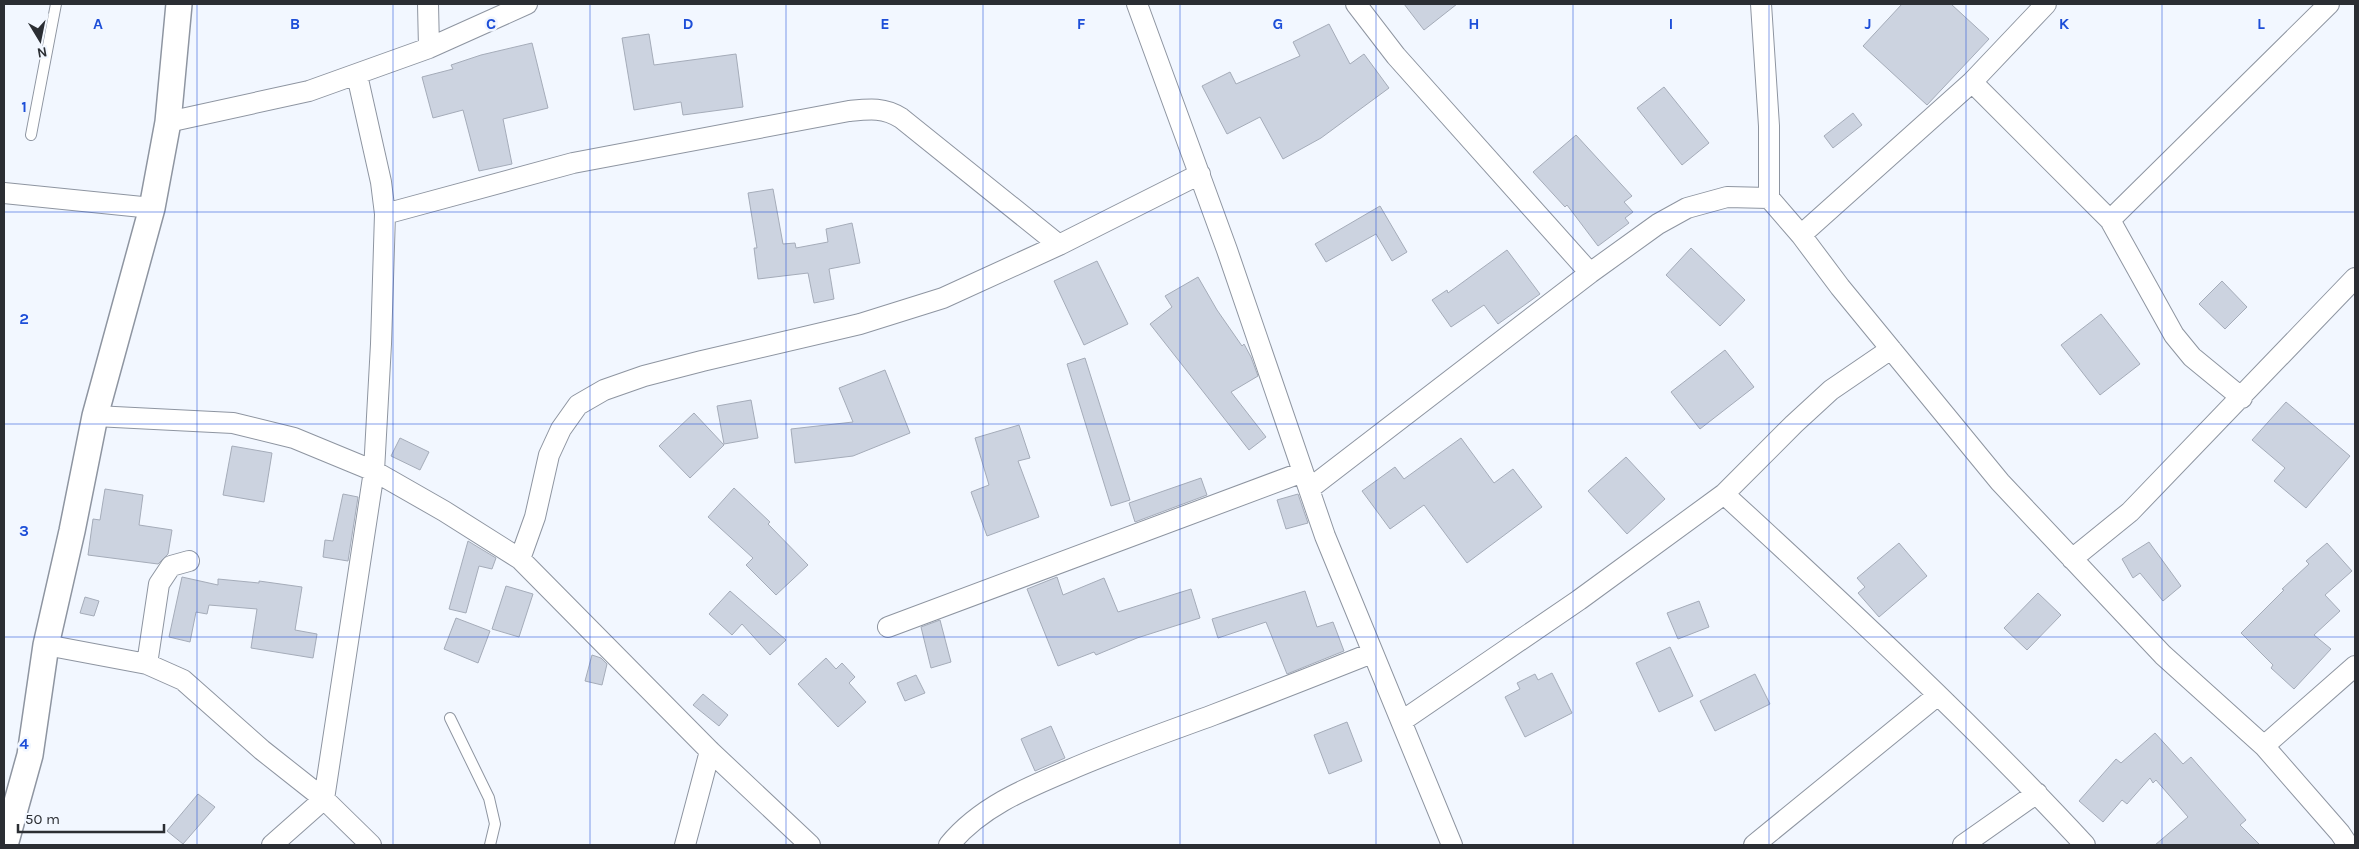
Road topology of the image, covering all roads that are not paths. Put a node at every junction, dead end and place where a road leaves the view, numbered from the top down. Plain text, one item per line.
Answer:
1 (56, 4) edge
2 (179, 4) edge
3 (428, 4) edge
4 (528, 4) edge
5 (1137, 4) edge
6 (1356, 4) edge
7 (1761, 4) edge
8 (2046, 4) edge
9 (2328, 4) edge
10 (429, 48) junction
11 (357, 75) junction
12 (1972, 82) junction
13 (168, 122) junction
14 (31, 135) dead end
15 (1200, 174) junction
16 (4, 193) edge
17 (1769, 198) junction
18 (152, 208) junction
19 (384, 214) junction
20 (2110, 220) junction
21 (1802, 236) junction
22 (1060, 244) junction
23 (1590, 273) junction
24 (2355, 278) edge
25 (1891, 349) junction
26 (2242, 398) junction
27 (96, 416) junction
28 (374, 471) junction
29 (1306, 481) junction
30 (1724, 494) junction
31 (520, 559) junction
32 (2072, 559) junction
33 (189, 560) dead end
34 (888, 627) dead end
35 (46, 645) junction
36 (1372, 653) junction
37 (147, 664) junction
38 (2355, 666) edge
39 (1938, 694) junction
40 (450, 718) dead end
41 (1402, 721) junction
42 (2264, 746) junction
43 (710, 751) junction
44 (2037, 793) junction
45 (324, 799) junction
46 (5, 845) edge
47 (272, 845) edge
48 (371, 845) edge
49 (490, 845) edge
50 (685, 845) edge
51 (810, 845) edge
52 (949, 845) edge
53 (1452, 845) edge
54 (1754, 845) edge
55 (1963, 845) edge
56 (2085, 845) edge
57 (2348, 845) edge

1 - 14 lane
2 - 13 street
3 - 10 street
4 - 10 street
5 - 15 street
6 - 23 street
7 - 17 street
8 - 12 street
9 - 20 street
10 - 11 street
11 - 13 street
11 - 19 street
12 - 20 street
12 - 21 street
13 - 18 street
15 - 22 street
15 - 29 street
16 - 18 street
17 - 21 street
17 - 23 street
18 - 27 street
19 - 22 street
19 - 28 street
20 - 26 street
21 - 25 street
22 - 31 street
23 - 29 street
24 - 26 street
25 - 30 street
25 - 32 street
26 - 32 street
27 - 28 street
27 - 35 street
28 - 31 street
28 - 45 street
29 - 34 street
29 - 36 street
30 - 39 street
30 - 41 street
31 - 43 street
32 - 42 street
33 - 37 street
35 - 37 street
35 - 46 street
36 - 41 street
36 - 52 street
37 - 45 street
38 - 42 street
39 - 44 street
39 - 54 street
40 - 49 lane
41 - 53 street
42 - 57 street
43 - 50 street
43 - 51 street
44 - 55 street
44 - 56 street
45 - 47 street
45 - 48 street

